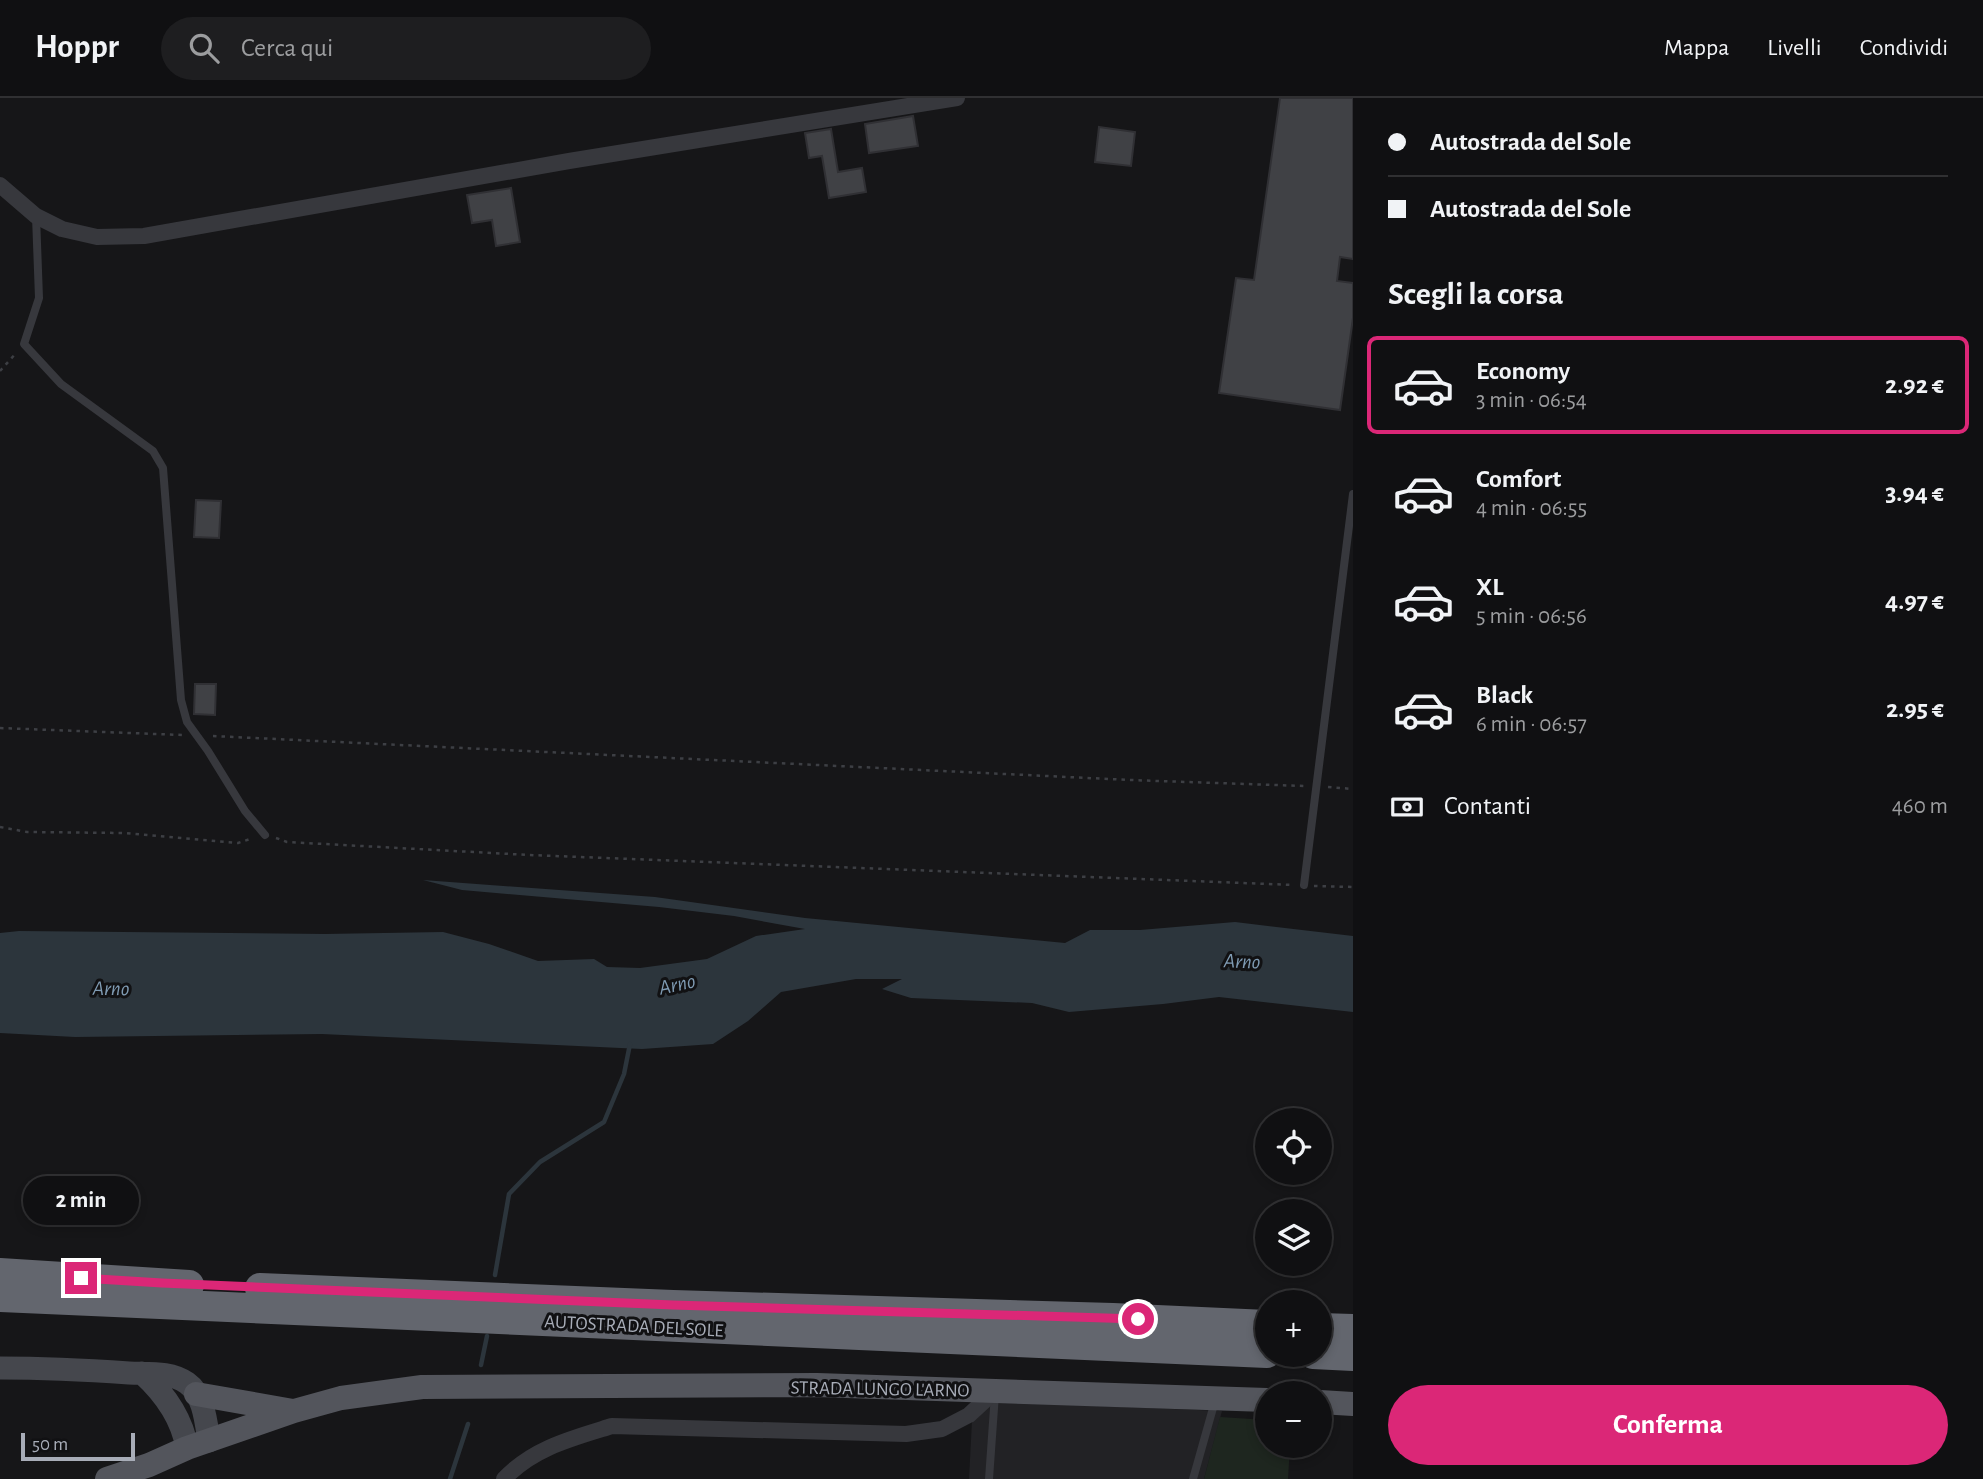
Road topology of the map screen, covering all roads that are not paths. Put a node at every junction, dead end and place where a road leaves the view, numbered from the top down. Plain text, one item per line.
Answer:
1 (957, 98) edge
2 (0, 185) edge
3 (36, 216) junction
4 (1353, 494) edge
5 (265, 835) road end
6 (1304, 885) road end
7 (0, 1273) edge
8 (0, 1297) edge
9 (1255, 1324) edge
10 (1332, 1328) edge
11 (1353, 1329) edge
12 (1255, 1352) edge
13 (1332, 1355) edge
14 (1353, 1356) edge
15 (0, 1367) edge
16 (142, 1373) junction
17 (995, 1391) junction
18 (196, 1394) junction
19 (1216, 1398) junction
20 (1255, 1400) edge
21 (1332, 1403) edge
22 (1353, 1404) edge
23 (294, 1411) junction
24 (198, 1445) junction
25 (107, 1479) edge
26 (504, 1479) edge
27 (989, 1479) edge
28 (1193, 1479) edge

1 - 3 street
2 - 3 street
3 - 5 lane
4 - 6 lane
7 - 9 highway, AUTOSTRADA DEL SOLE
8 - 12 highway, AUTOSTRADA DEL SOLE
10 - 11 highway
13 - 14 highway
15 - 16 street
16 - 18 street
16 - 24 street
17 - 19 main road, STRADA LUNGO L'ARNO
17 - 23 main road, STRADA LUNGO L'ARNO
17 - 26 street
17 - 27 lane
18 - 23 main road
18 - 24 street
19 - 20 main road, STRADA LUNGO L'ARNO
19 - 28 lane
21 - 22 main road
23 - 24 main road, STRADA LUNGO L'ARNO
24 - 25 main road, STRADA LUNGO L'ARNO

